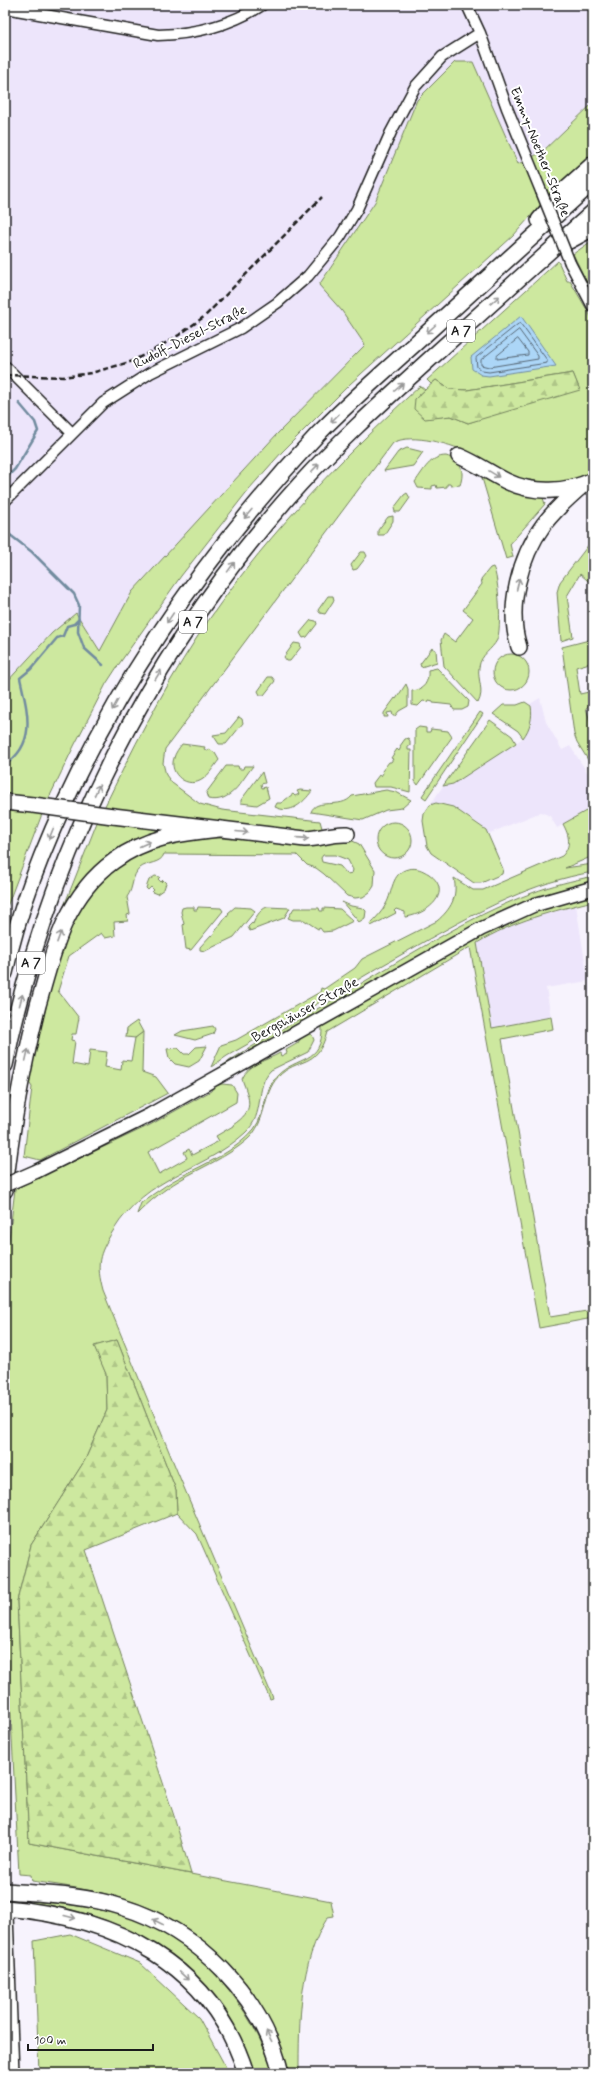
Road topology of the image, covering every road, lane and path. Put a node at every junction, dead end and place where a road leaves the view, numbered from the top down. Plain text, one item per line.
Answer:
1 (262, 5) edge
2 (466, 5) edge
3 (5, 8) edge
4 (480, 33) junction
5 (593, 164) edge
6 (593, 182) edge
7 (593, 212) edge
8 (593, 228) edge
9 (552, 249) junction
10 (480, 284) junction
11 (593, 307) edge
12 (5, 366) edge
13 (72, 433) junction
14 (459, 456) dead end
15 (588, 482) edge
16 (5, 501) edge
17 (519, 647) dead end
18 (5, 802) edge
19 (219, 829) junction
20 (347, 834) dead end
21 (32, 886) junction
22 (593, 888) edge
23 (5, 931) edge
24 (5, 973) edge
25 (5, 1065) edge
26 (5, 1186) edge
27 (5, 1190) edge
28 (5, 1891) edge
29 (5, 1908) edge
30 (5, 1914) edge
31 (11, 2073) edge
32 (246, 2073) edge
33 (281, 2073) edge

1 - 3 street
2 - 4 street, Emmy-Noether-Straße
4 - 11 street, Emmy-Noether-Straße, bridge
4 - 13 street, Rudolf-Diesel-Straße
5 - 10 highway
6 - 10 highway, A 7
7 - 9 highway, A 7
8 - 9 highway
25 -> 9 highway, A 7
10 -> 21 highway, A 7
12 - 13 street
13 - 16 street, Rudolf-Diesel-Straße
14 -> 15 highway
17 -> 15 highway
18 - 19 highway, bridge
19 -> 20 highway
27 -> 19 highway
21 - 23 highway
21 - 24 highway, A 7
22 - 26 main road, Bergshäuser Straße, bridge
33 -> 28 highway
29 -> 32 highway
30 - 31 highway

